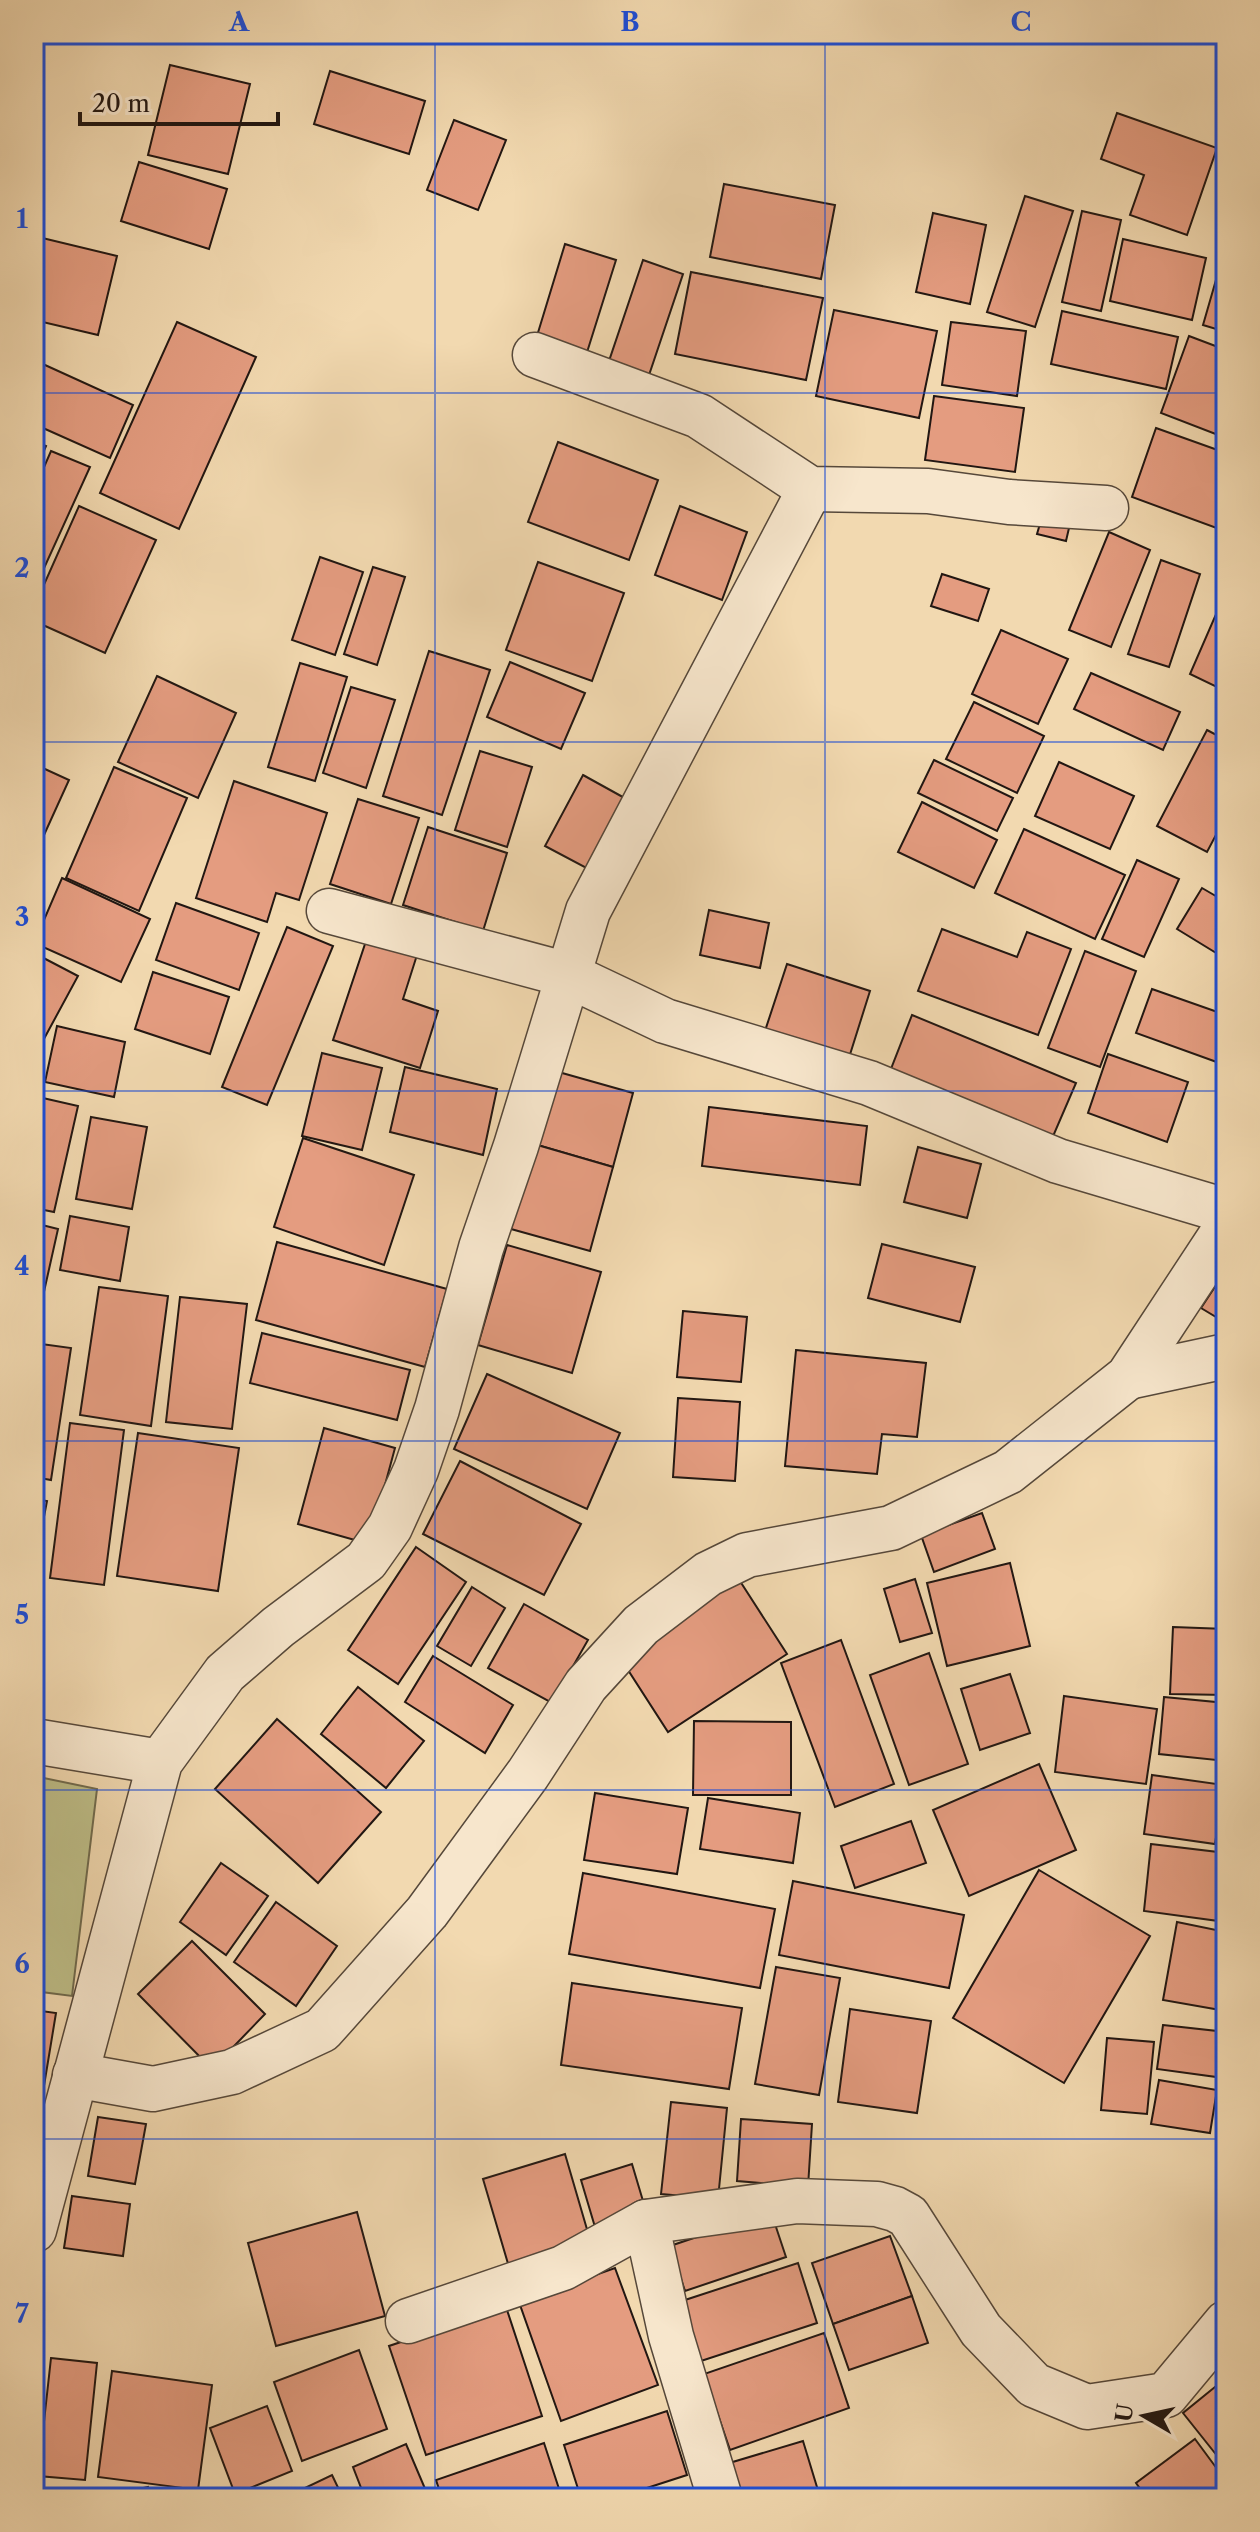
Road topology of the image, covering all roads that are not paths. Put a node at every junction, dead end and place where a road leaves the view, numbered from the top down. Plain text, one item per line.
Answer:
1 (535, 355) dead end
2 (810, 489) junction
3 (1106, 508) dead end
4 (329, 911) dead end
5 (568, 975) junction
6 (1226, 1211) edge
7 (1226, 1228) edge
8 (1226, 1356) edge
9 (1128, 1377) junction
10 (34, 1741) edge
11 (160, 1762) junction
12 (75, 2075) junction
13 (646, 2222) junction
14 (34, 2230) edge
15 (408, 2321) dead end
16 (1226, 2323) edge
17 (720, 2498) edge

1 - 2 street
2 - 3 street
2 - 5 street
4 - 5 street
5 - 6 street
5 - 11 street
7 - 9 street
8 - 9 street
9 - 12 street
10 - 11 street
11 - 12 street
12 - 14 street
13 - 15 street
13 - 16 street
13 - 17 street

